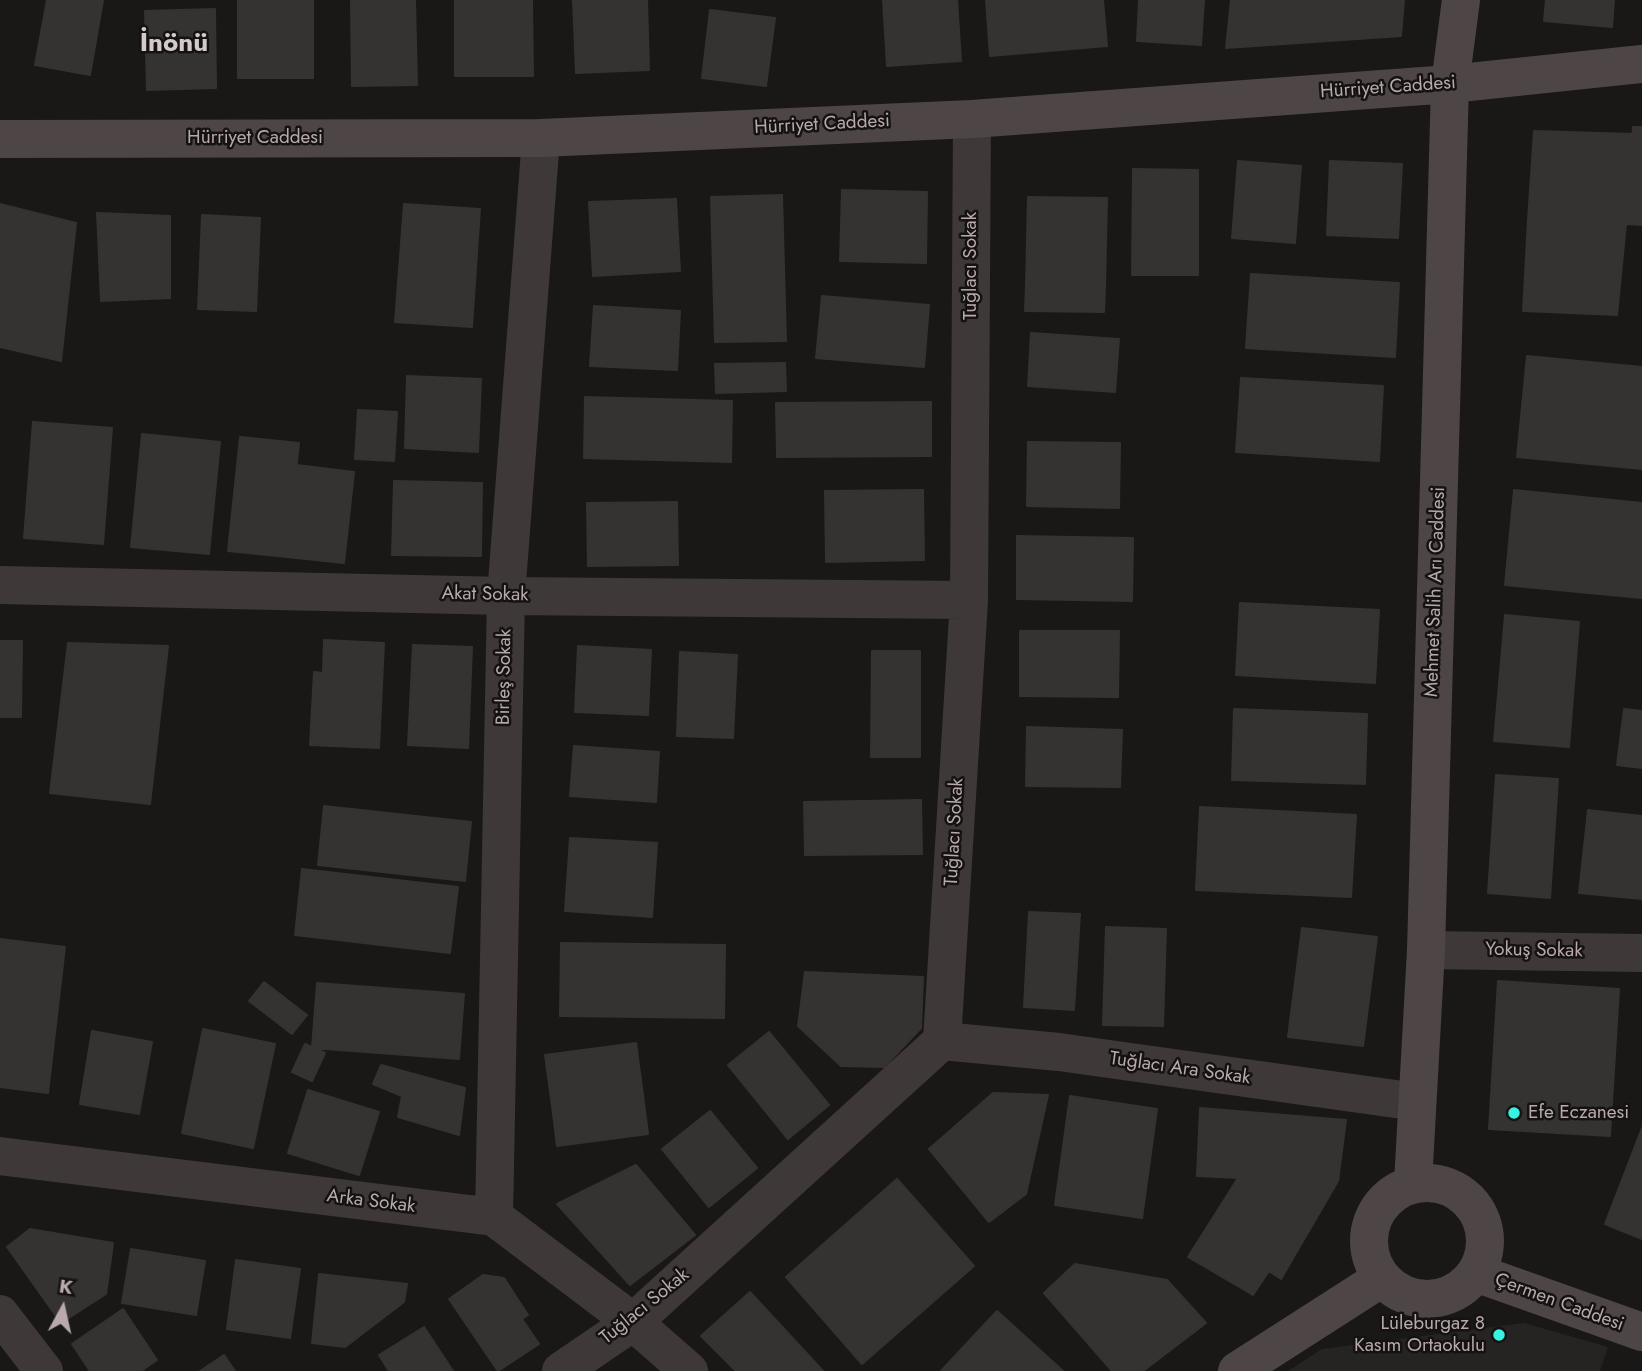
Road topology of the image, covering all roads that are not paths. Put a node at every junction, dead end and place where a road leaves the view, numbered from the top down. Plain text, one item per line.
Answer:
1 (1461, 0) edge
2 (1642, 64) edge
3 (1450, 84) junction
4 (972, 118) junction
5 (541, 138) junction
6 (0, 139) edge
7 (0, 585) edge
8 (506, 596) junction
9 (969, 600) junction
10 (1426, 950) junction
11 (1642, 953) edge
12 (942, 1041) junction
13 (1417, 1102) junction
14 (0, 1156) edge
15 (1413, 1184) junction
16 (494, 1217) junction
17 (1476, 1273) junction
18 (1382, 1278) junction
19 (0, 1314) edge
20 (633, 1322) junction
21 (1642, 1332) edge
22 (44, 1371) edge
23 (561, 1371) edge
24 (689, 1371) edge
25 (1237, 1371) edge

1 - 3 street, Mehmet Salih Arı Caddesi
2 - 3 street, Hürriyet Caddesi
3 - 4 street, Hürriyet Caddesi
3 - 10 street, Mehmet Salih Arı Caddesi
4 - 5 street, Hürriyet Caddesi
4 - 9 street, Tuğlacı Sokak
5 - 6 street, Hürriyet Caddesi
5 - 8 street, Birleş Sokak
7 - 8 street, Akat Sokak
8 - 9 street, Akat Sokak
8 - 16 street, Birleş Sokak
9 - 12 street, Tuğlacı Sokak
10 - 11 street, Yokuş Sokak
10 - 13 street, Mehmet Salih Arı Caddesi
12 - 13 street, Tuğlacı Ara Sokak
12 - 20 street, Tuğlacı Sokak
13 - 15 street, Mehmet Salih Arı Caddesi
14 - 16 street, Arka Sokak
15 - 17 street
15 - 18 street
16 - 20 street
17 - 18 street
17 - 21 street, Çermen Caddesi
18 - 25 street
19 - 22 street
20 - 23 street, Tuğlacı Sokak
20 - 24 street

